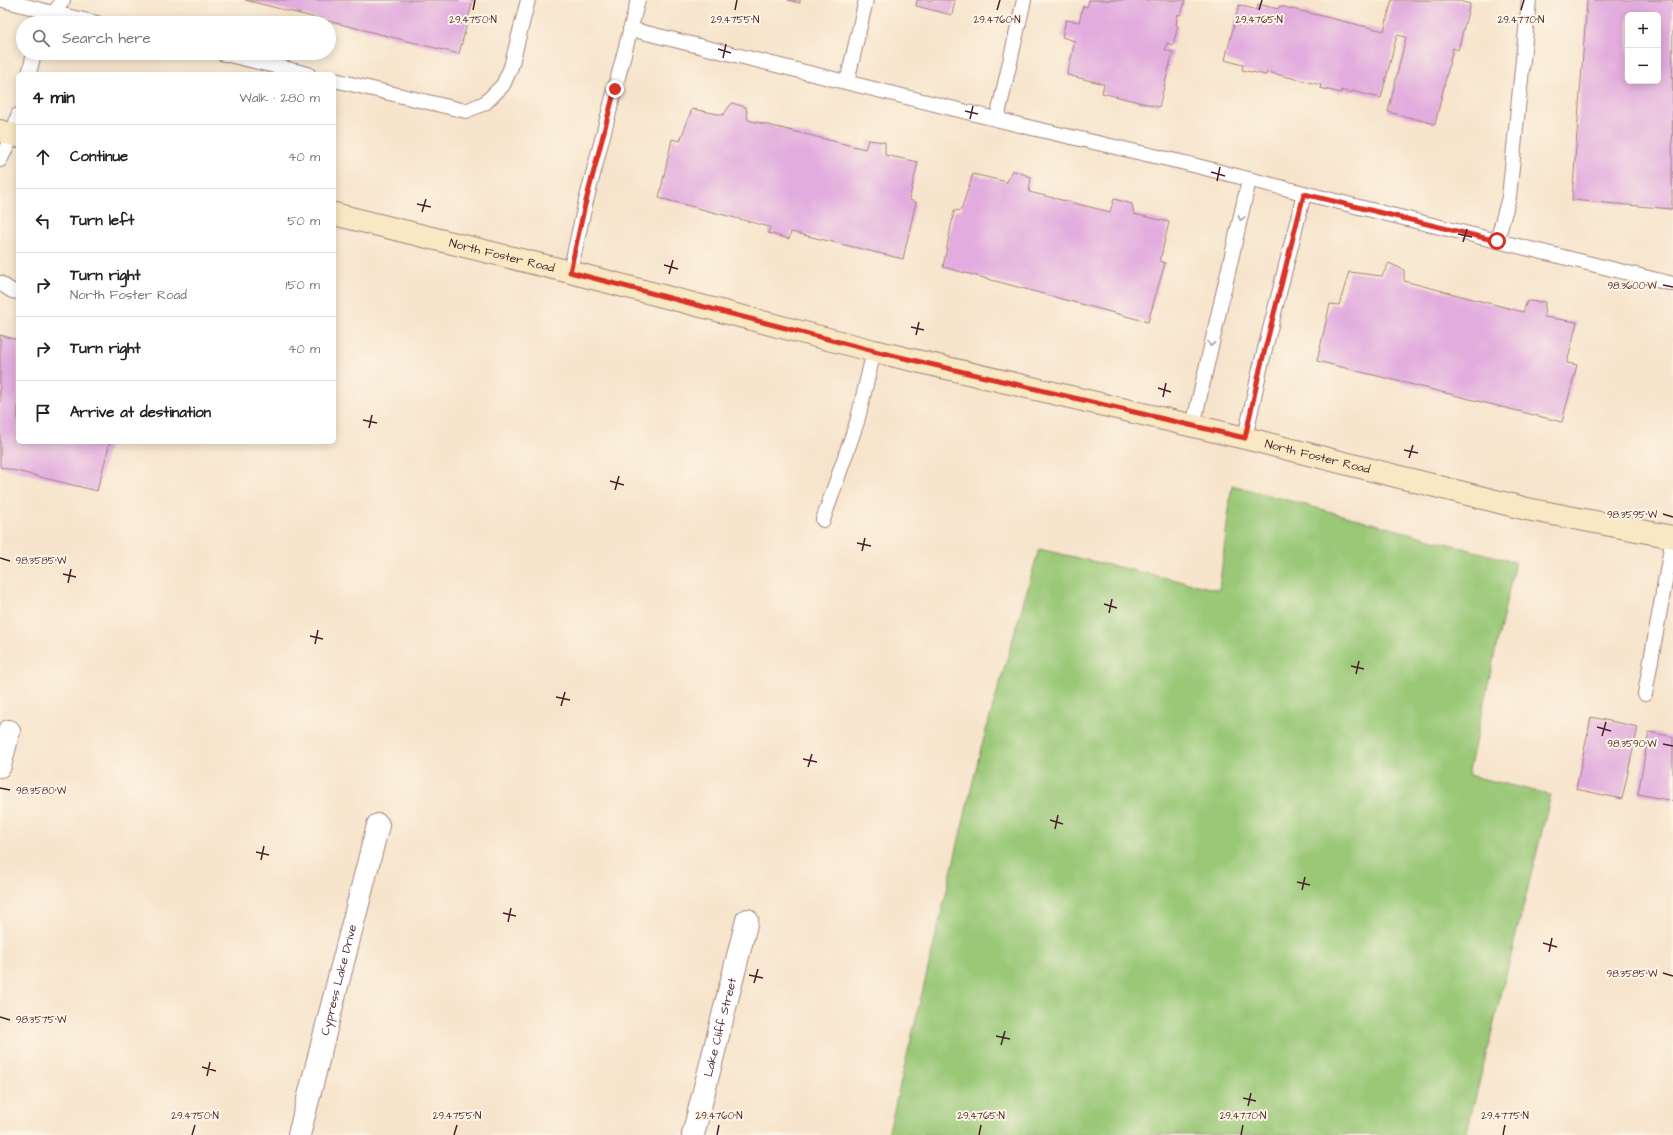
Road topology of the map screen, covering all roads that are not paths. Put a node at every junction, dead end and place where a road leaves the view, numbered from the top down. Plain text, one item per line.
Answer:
1 (3, 0) edge
2 (63, 0) edge
3 (528, 0) edge
4 (638, 0) edge
5 (866, 0) edge
6 (1024, 0) edge
7 (1529, 0) edge
8 (43, 11) edge
9 (66, 16) edge
10 (630, 29) junction
11 (32, 60) edge
12 (250, 60) edge
13 (29, 72) edge
14 (300, 72) edge
15 (336, 80) edge
16 (847, 82) junction
17 (997, 119) junction
18 (12, 129) edge
19 (0, 160) edge
20 (1249, 180) junction
21 (1304, 194) junction
22 (336, 214) edge
23 (1497, 241) junction
24 (570, 272) junction
25 (0, 284) edge
26 (1673, 284) edge
27 (16, 292) edge
28 (874, 351) junction
29 (1193, 426) junction
30 (1245, 438) junction
31 (823, 520) dead end
32 (1673, 537) edge
33 (1645, 694) dead end
34 (9, 731) dead end
35 (0, 766) edge
36 (378, 825) dead end
37 (748, 920) dead end
38 (299, 1135) edge
39 (693, 1135) edge

1 - 8 lane
2 - 8 lane
3 - 15 lane
4 - 10 lane
5 - 16 lane
6 - 17 lane
7 - 23 lane
8 - 9 lane
10 - 16 lane
10 - 24 lane
11 - 13 lane
12 - 14 lane
16 - 17 lane
17 - 20 lane
18 - 19 lane
20 - 21 lane
20 -> 29 lane
21 - 23 lane
21 - 30 lane
22 - 24 main road, North Foster Road
23 - 26 lane
24 - 28 main road, North Foster Road
25 - 27 lane
28 - 29 main road, North Foster Road
28 - 31 lane
29 - 30 main road, North Foster Road
30 - 32 main road, North Foster Road
32 - 33 lane
34 - 35 street
36 - 38 street, Cypress Lake Drive
37 - 39 street, Lake Cliff Street

